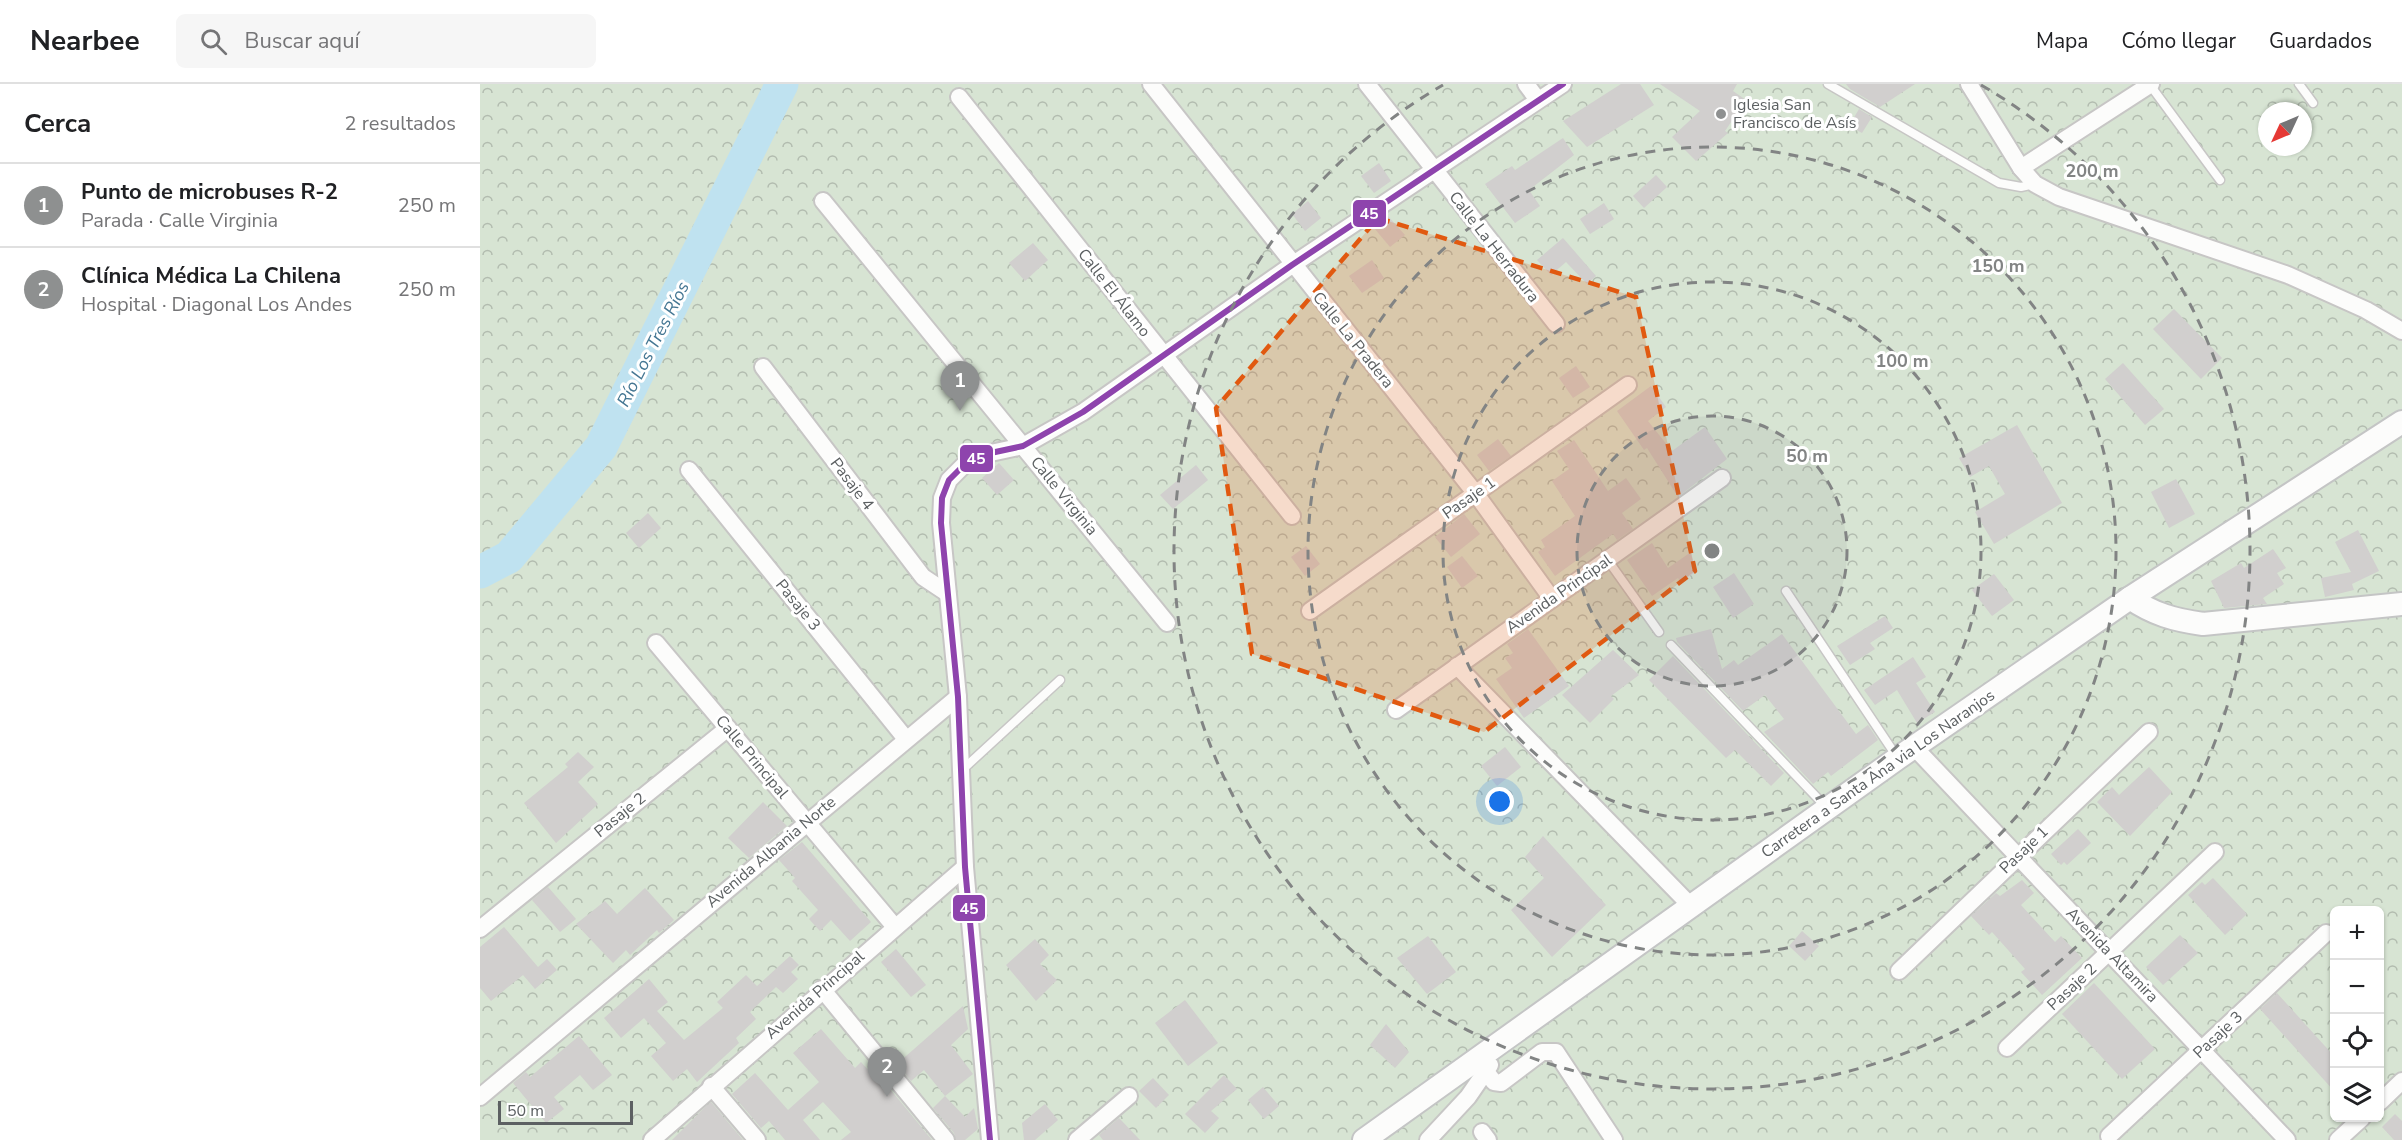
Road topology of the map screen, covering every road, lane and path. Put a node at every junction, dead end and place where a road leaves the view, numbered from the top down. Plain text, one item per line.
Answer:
1 (1151, 84) edge
2 (1367, 84) edge
3 (1526, 84) edge
4 (1563, 84) edge
5 (1828, 84) edge
6 (1969, 84) edge
7 (2150, 84) edge
8 (2299, 84) edge
9 (959, 97) dead end
10 (1538, 100) junction
11 (2313, 103) dead end
12 (2021, 168) junction
13 (1434, 170) junction
14 (2220, 180) dead end
15 (2035, 184) junction
16 (823, 201) dead end
17 (1293, 265) junction
18 (1556, 324) dead end
19 (2402, 331) edge
20 (1164, 355) junction
21 (762, 367) dead end
22 (1628, 385) dead end
23 (2402, 422) edge
24 (1023, 446) junction
25 (689, 470) dead end
26 (1722, 478) dead end
27 (1476, 494) junction
28 (1292, 516) dead end
29 (1607, 559) junction
30 (1786, 591) dead end
31 (947, 593) junction
32 (2130, 598) junction
33 (1552, 599) junction
34 (2402, 604) edge
35 (1310, 611) dead end
36 (1167, 622) dead end
37 (1659, 632) dead end
38 (656, 643) dead end
39 (1671, 645) dead end
40 (1457, 666) junction
41 (1060, 680) dead end
42 (958, 697) junction
43 (1396, 710) dead end
44 (728, 728) junction
45 (2149, 732) dead end
46 (906, 739) junction
47 (1906, 752) junction
48 (960, 771) junction
49 (1828, 809) junction
50 (807, 821) junction
51 (2215, 852) dead end
52 (2018, 856) junction
53 (964, 867) junction
54 (1691, 906) junction
55 (895, 927) junction
56 (480, 929) edge
57 (2326, 933) dead end
58 (2109, 952) junction
59 (1899, 970) dead end
60 (822, 989) junction
61 (1499, 1042) junction
62 (2007, 1048) dead end
63 (2202, 1050) junction
64 (1487, 1073) junction
65 (2402, 1081) edge
66 (711, 1086) junction
67 (1129, 1096) dead end
68 (480, 1097) edge
69 (2384, 1097) edge
70 (2358, 1122) edge
71 (985, 1136) edge
72 (2109, 1136) dead end
73 (652, 1140) edge
74 (757, 1140) edge
75 (946, 1140) edge
76 (1077, 1140) edge
77 (1364, 1140) edge
78 (1428, 1140) edge
79 (1614, 1140) edge
80 (2287, 1140) edge
81 (2338, 1140) edge

1 - 17 street, Calle La Pradera
2 - 13 street, Calle La Herradura
3 - 10 street
4 - 10 street
5 - 15 lane
6 - 12 street
7 - 12 street
7 - 14 lane
8 - 11 lane
9 - 20 street, Calle El Álamo
10 - 13 street
12 - 15 street
13 - 17 street
13 - 18 street, Calle La Herradura
15 - 19 street
16 - 24 street, Calle Virginia
17 - 20 street
17 - 27 street, Calle La Pradera
20 - 24 street
20 - 28 street, Calle El Álamo
21 - 31 street, Pasaje 4
22 - 27 street, Pasaje 1
23 - 32 main road, Carretera a Santa Ana via Los Naranjos
24 - 31 street
24 - 36 street, Calle Virginia
25 - 46 street, Pasaje 3
26 - 29 street, Avenida Principal
27 - 33 street, Calle La Pradera
27 - 35 street, Pasaje 1
29 - 33 street, Avenida Principal
29 - 37 lane
30 - 47 lane
31 - 42 street
32 - 34 main road
32 - 47 main road, Carretera a Santa Ana via Los Naranjos
33 - 40 street, Avenida Principal
38 - 44 street, Calle Principal
39 - 49 lane
40 - 43 street, Avenida Principal
40 - 54 street
41 - 48 lane
42 - 46 street, Avenida Albania Norte
42 - 48 street
44 - 50 street, Calle Principal
44 - 56 street, Pasaje 2
45 - 52 street, Pasaje 1
46 - 50 street, Avenida Albania Norte
47 - 49 main road, Carretera a Santa Ana via Los Naranjos
47 - 52 street, Avenida Altamira
48 - 53 street
49 - 54 main road, Carretera a Santa Ana via Los Naranjos
50 - 55 street, Calle Principal
50 - 68 street, Avenida Albania Norte
51 - 58 street, Pasaje 2
52 - 58 street, Avenida Altamira
52 - 59 street, Pasaje 1
53 - 55 street, Avenida Principal
53 - 71 street
54 - 61 main road, Carretera a Santa Ana via Los Naranjos
55 - 60 street, Avenida Principal
57 - 63 street, Pasaje 3
58 - 62 street, Pasaje 2
58 - 63 street, Avenida Altamira
60 - 66 street, Avenida Principal
60 - 75 street
61 - 64 street
61 - 77 main road, Carretera a Santa Ana via Los Naranjos
63 - 72 street, Pasaje 3
63 - 80 street, Avenida Altamira
64 - 78 street
64 - 79 street
65 - 69 street
66 - 73 street, Avenida Principal
66 - 74 street
67 - 76 street
70 - 81 street

